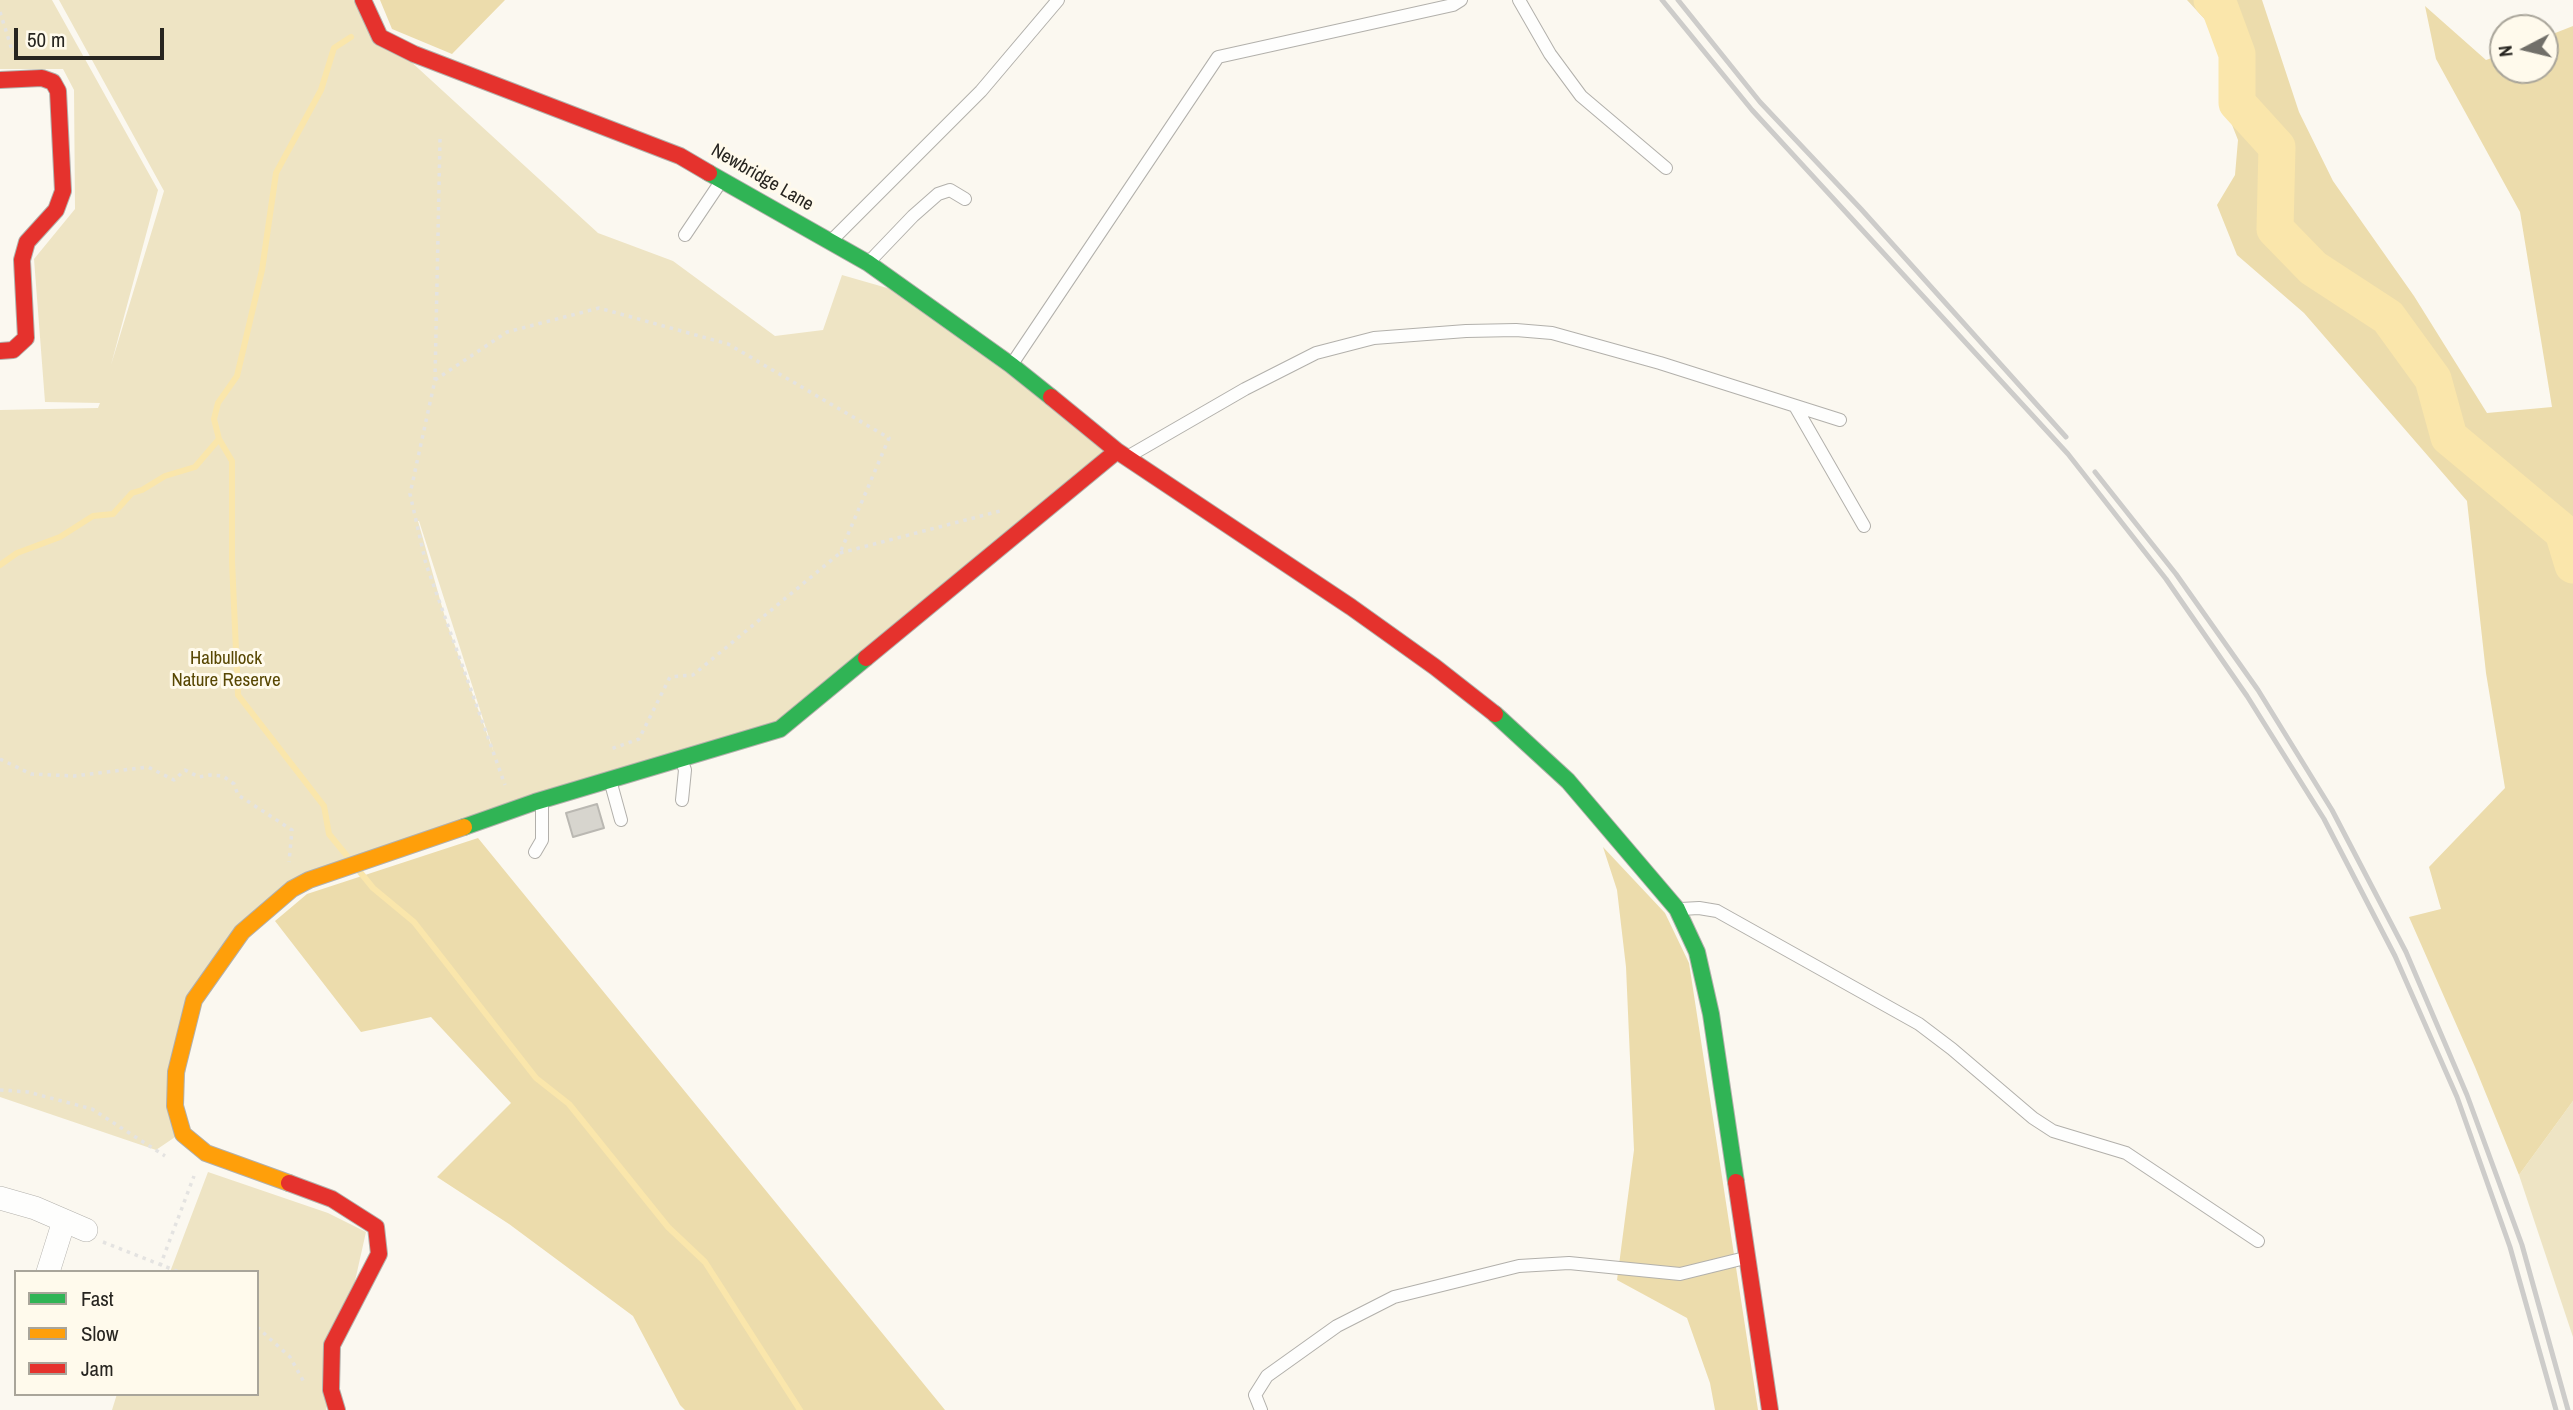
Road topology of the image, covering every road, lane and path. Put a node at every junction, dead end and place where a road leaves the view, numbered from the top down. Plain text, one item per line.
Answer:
1 (363, 0) edge
2 (1058, 0) edge
3 (1461, 0) edge
4 (1519, 0) edge
5 (0, 12) edge
6 (17, 79) junction
7 (0, 80) edge
8 (440, 139) dead end
9 (1666, 168) dead end
10 (723, 180) junction
11 (965, 200) dead end
12 (685, 234) dead end
13 (831, 242) junction
14 (868, 263) junction
15 (0, 351) edge
16 (1011, 365) junction
17 (435, 380) junction
18 (1795, 406) junction
19 (1840, 420) dead end
20 (1122, 454) junction
21 (1011, 508) dead end
22 (1864, 526) dead end
23 (840, 553) junction
24 (603, 752) dead end
25 (681, 758) junction
26 (0, 759) edge
27 (610, 780) junction
28 (542, 800) junction
29 (682, 800) dead end
30 (514, 810) junction
31 (621, 820) dead end
32 (535, 852) dead end
33 (288, 874) dead end
34 (1677, 909) junction
35 (0, 1090) edge
36 (166, 1156) dead end
37 (185, 1168) dead end
38 (0, 1198) edge
39 (64, 1221) junction
40 (86, 1230) joint
41 (2258, 1241) dead end
42 (1748, 1258) junction
43 (160, 1266) junction
44 (49, 1270) edge
45 (173, 1270) edge
46 (259, 1329) edge
47 (306, 1388) dead end
48 (337, 1410) edge
49 (1261, 1410) edge
50 (1770, 1410) edge

1 - 10 street, Newbridge Lane
2 - 13 lane
3 - 16 lane
4 - 9 lane
5 - 6 path
6 - 7 street
6 - 15 street
8 - 17 path
10 - 12 lane
10 - 13 street, Newbridge Lane
11 - 14 lane
13 - 14 street, Newbridge Lane
14 - 16 street, Newbridge Lane
16 - 20 street, Newbridge Lane
17 - 23 path
17 - 30 path
18 - 19 lane
18 - 20 lane
18 - 22 lane
20 - 25 street
20 - 34 street, Newbridge Lane
21 - 23 path
23 - 24 path
25 - 27 street
25 - 29 lane
26 - 33 path
27 - 28 street
27 - 31 lane
28 - 30 street
28 - 32 lane
30 - 48 street
34 - 41 lane
34 - 42 street, Newbridge Lane
35 - 36 path
37 - 43 path
38 - 39 street
39 - 40 street
39 - 44 street
40 - 43 path
42 - 49 lane
42 - 50 street, Newbridge Lane
43 - 45 path
46 - 47 path

